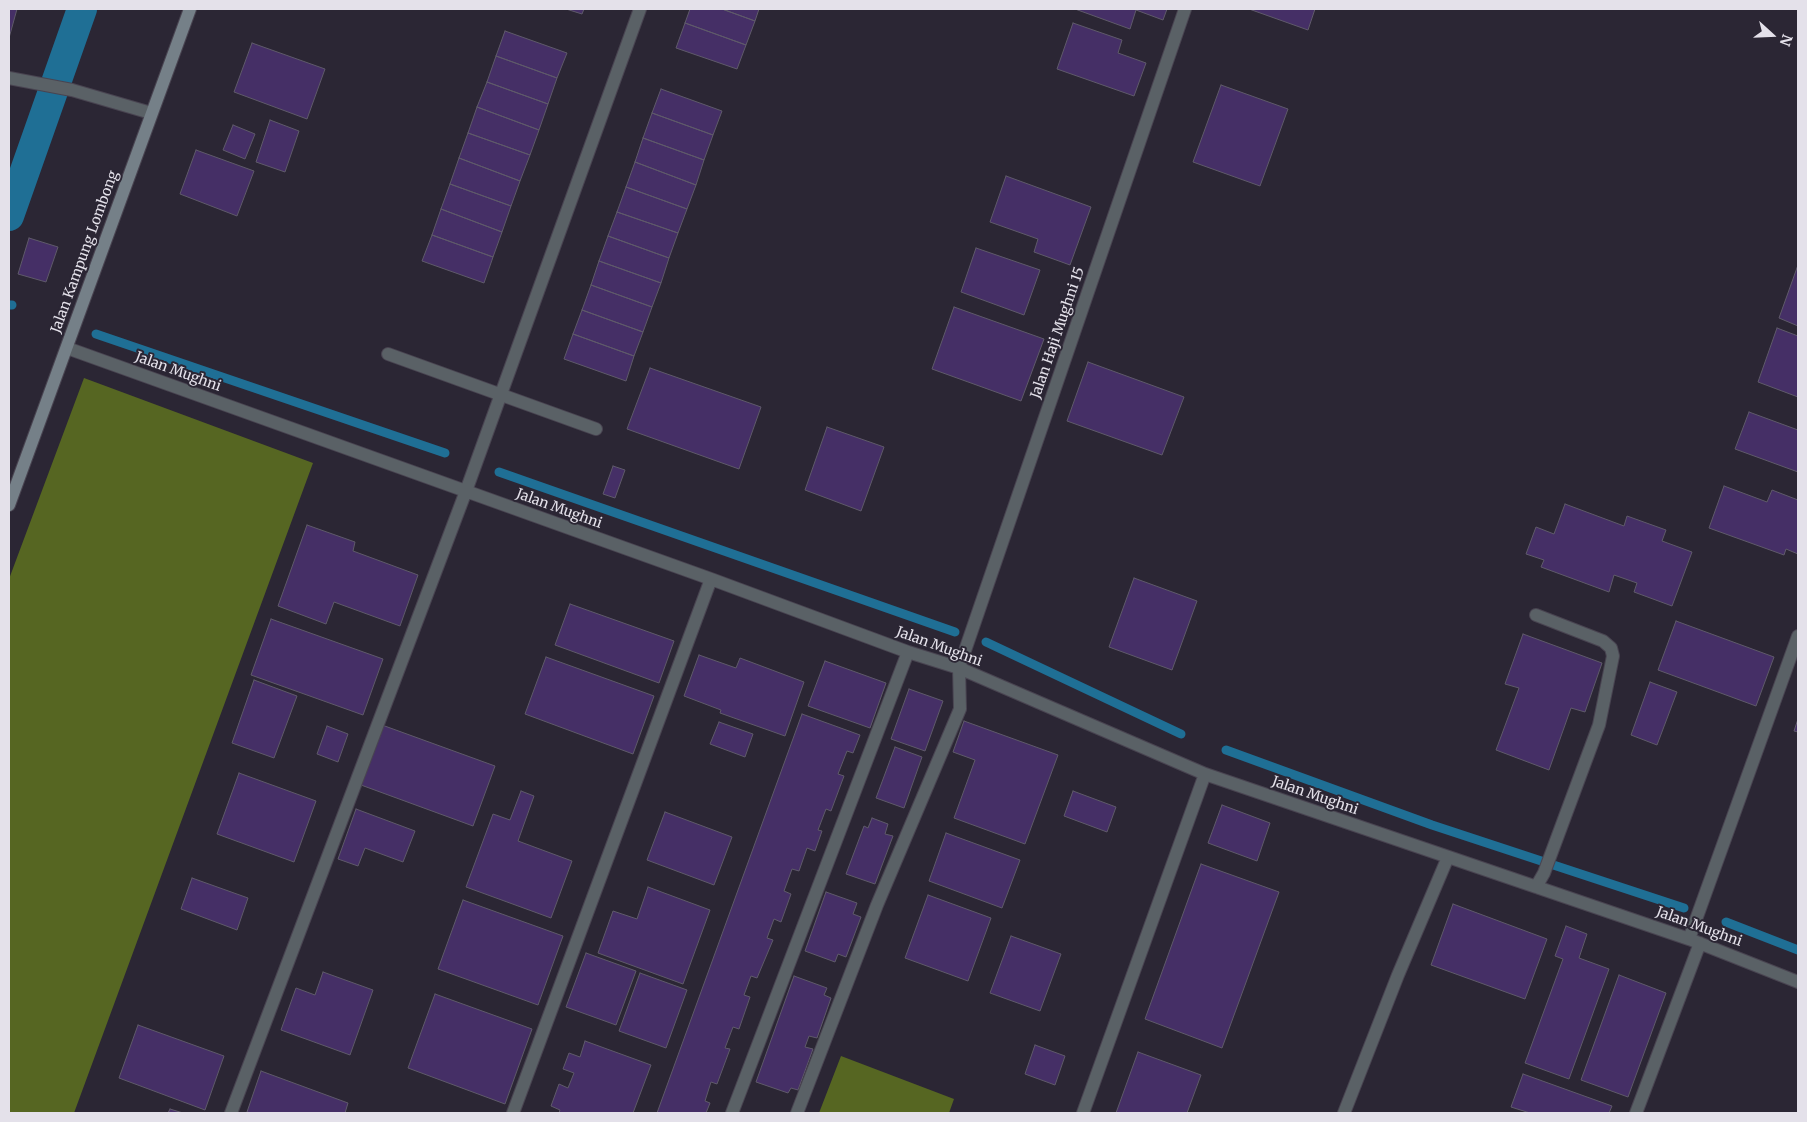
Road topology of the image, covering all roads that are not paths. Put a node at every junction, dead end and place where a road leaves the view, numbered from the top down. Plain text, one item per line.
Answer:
1 (190, 9) edge
2 (640, 9) edge
3 (1185, 9) edge
4 (9, 78) edge
5 (151, 113) junction
6 (67, 348) junction
7 (388, 354) dead end
8 (500, 394) junction
9 (596, 429) dead end
10 (466, 491) junction
11 (9, 505) edge
12 (710, 579) junction
13 (1536, 615) dead end
14 (1798, 636) edge
15 (908, 652) junction
16 (959, 668) junction
17 (1205, 774) junction
18 (1448, 857) junction
19 (1536, 887) junction
20 (1695, 941) junction
21 (1798, 982) edge
22 (231, 1113) edge
23 (513, 1113) edge
24 (732, 1113) edge
25 (797, 1113) edge
26 (1083, 1113) edge
27 (1344, 1113) edge
28 (1636, 1113) edge

1 - 5 street, Jalan Kampung Lombong
2 - 8 street
3 - 16 street, Jalan Haji Mughni 15
4 - 5 street
5 - 6 street, Jalan Kampung Lombong
6 - 10 street, Jalan Mughni
6 - 11 street, Jalan Kampung Lombong
7 - 8 street
8 - 9 street
8 - 10 street
10 - 12 street, Jalan Mughni
10 - 22 street
12 - 15 street, Jalan Mughni
12 - 23 street
13 - 19 street
14 - 20 street
15 - 16 street, Jalan Mughni
15 - 24 street
16 - 17 street, Jalan Mughni
16 - 25 street
17 - 18 street, Jalan Mughni
17 - 26 street
18 - 19 street, Jalan Mughni
18 - 27 street
19 - 20 street, Jalan Mughni
20 - 21 street, Jalan Mughni
20 - 28 street

